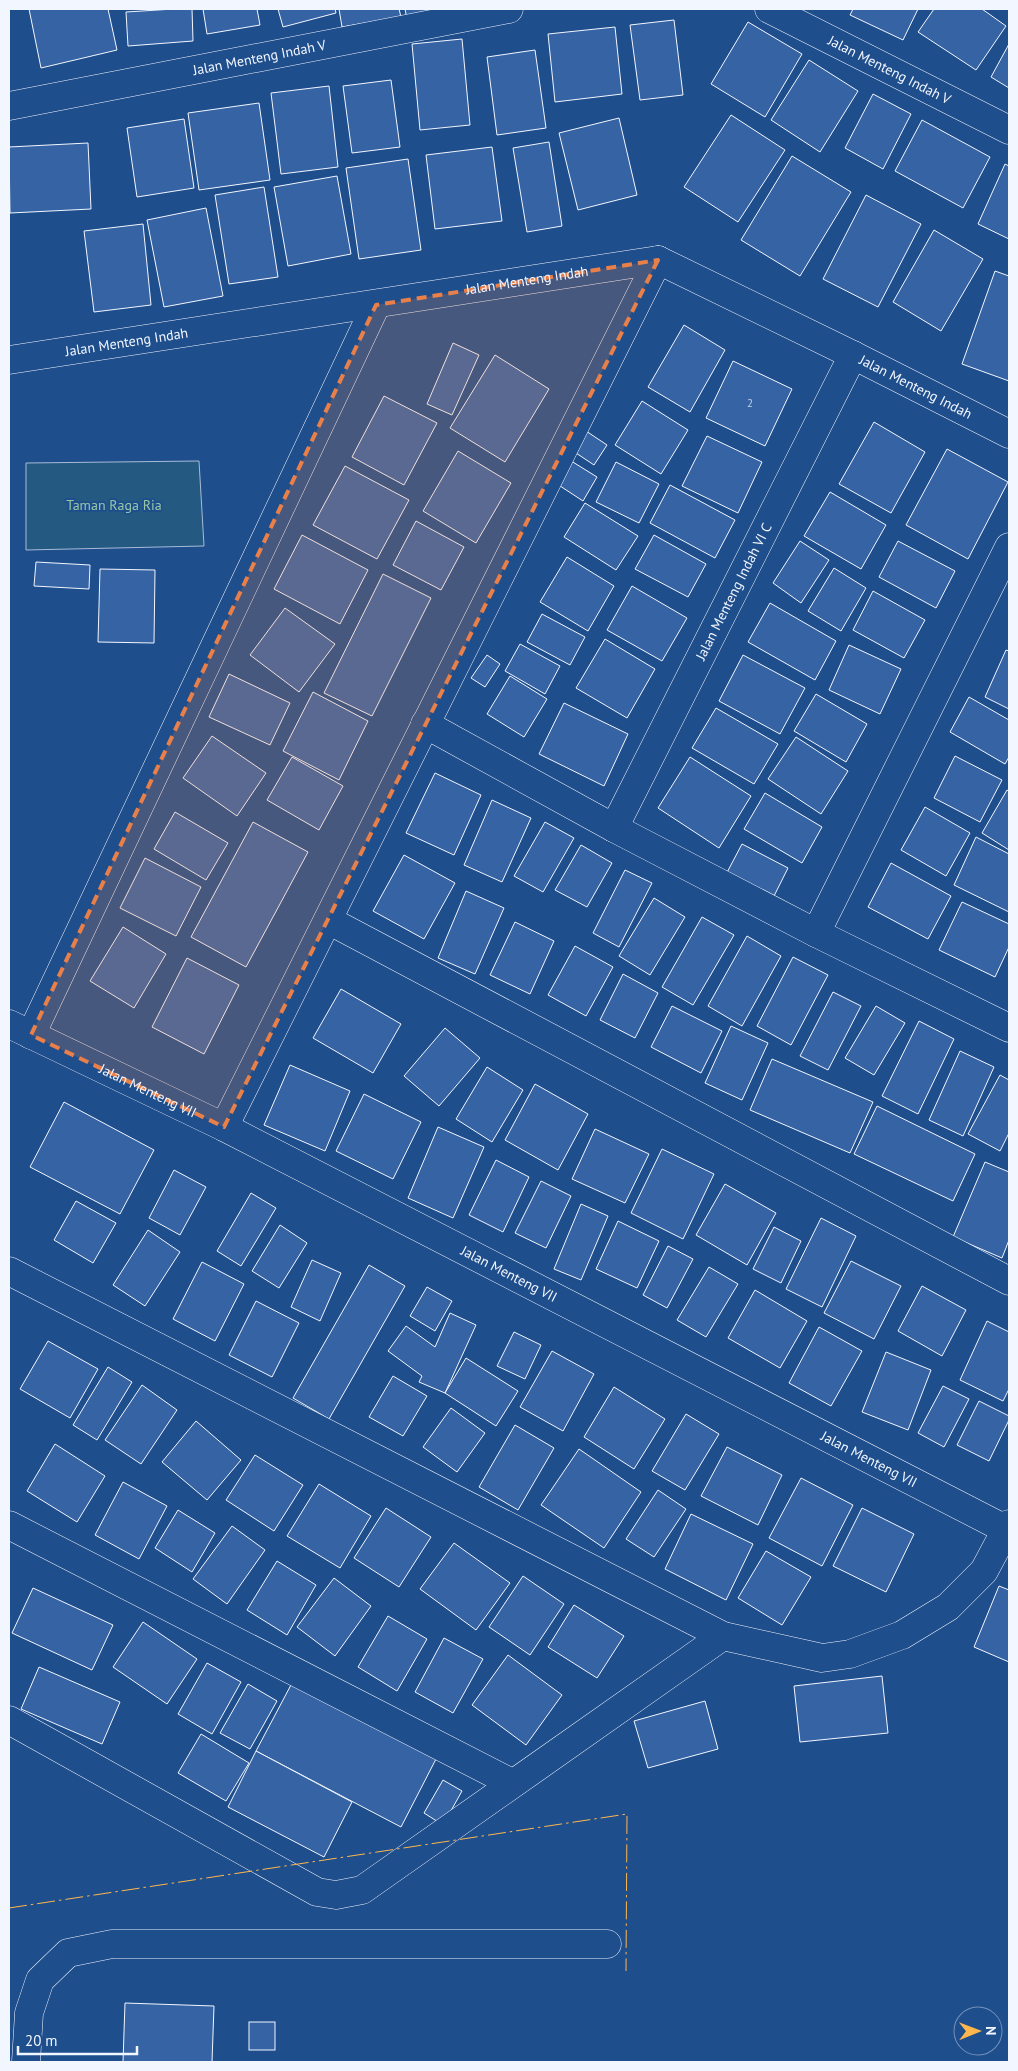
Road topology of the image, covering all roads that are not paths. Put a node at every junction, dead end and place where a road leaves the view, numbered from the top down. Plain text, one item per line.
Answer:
1 (509, 9) edge
2 (769, 9) edge
3 (9, 106) edge
4 (1009, 130) edge
5 (658, 260) junction
6 (376, 305) junction
7 (853, 355) junction
8 (9, 360) edge
9 (1009, 434) edge
10 (1009, 547) edge
11 (425, 724) junction
12 (614, 828) junction
13 (328, 920) junction
14 (816, 932) junction
15 (1007, 1021) edge
16 (20, 1030) edge
17 (224, 1127) junction
18 (9, 1271) edge
19 (1009, 1281) edge
20 (9, 1525) edge
21 (1008, 1528) edge
22 (723, 1636) junction
23 (9, 1720) edge
24 (512, 1783) junction
25 (607, 1944) dead end
26 (26, 2062) edge

1 - 3 street, Jalan Menteng Indah V
2 - 4 street, Jalan Menteng Indah V
5 - 6 street, Jalan Menteng Indah
5 - 7 street, Jalan Menteng Indah
5 - 11 street
6 - 8 street, Jalan Menteng Indah
6 - 16 street
7 - 9 street, Jalan Menteng Indah
7 - 12 street, Jalan Menteng Indah VI C
10 - 14 street
11 - 12 street
11 - 13 street
12 - 14 street
13 - 17 street
13 - 19 street
14 - 15 street
16 - 17 street, Jalan Menteng VII
17 - 21 street, Jalan Menteng VII
18 - 22 street
20 - 24 street
21 - 22 street
22 - 24 street
23 - 24 street
25 - 26 street

